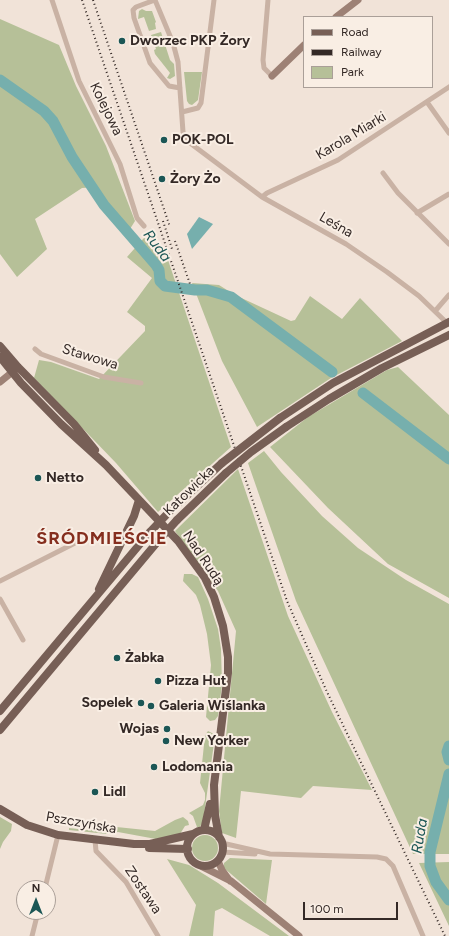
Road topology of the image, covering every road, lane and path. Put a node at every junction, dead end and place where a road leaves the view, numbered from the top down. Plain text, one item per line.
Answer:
1 (52, 0) edge
2 (155, 0) edge
3 (214, 0) edge
4 (268, 0) edge
5 (358, 0) edge
6 (337, 16) edge
7 (303, 46) edge
8 (272, 76) joint
9 (180, 88) junction
10 (449, 88) edge
11 (427, 102) junction
12 (182, 112) junction
13 (449, 133) edge
14 (383, 172) dead end
15 (449, 194) edge
16 (262, 198) junction
17 (417, 213) junction
18 (144, 226) dead end
19 (449, 244) edge
20 (449, 295) edge
21 (436, 310) junction
22 (448, 323) edge
23 (449, 335) edge
24 (0, 346) edge
25 (35, 349) dead end
26 (0, 357) edge
27 (15, 369) junction
28 (0, 382) edge
29 (141, 383) dead end
30 (139, 500) junction
31 (77, 542) dead end
32 (0, 581) edge
33 (96, 595) junction
34 (0, 599) edge
35 (23, 640) dead end
36 (0, 711) edge
37 (0, 730) edge
38 (214, 786) junction
39 (1, 809) edge
40 (204, 830) junction
41 (193, 834) junction
42 (58, 835) junction
43 (95, 840) junction
44 (221, 840) junction
45 (134, 844) junction
46 (188, 849) junction
47 (222, 852) junction
48 (260, 853) junction
49 (218, 861) junction
50 (199, 865) junction
51 (47, 880) edge
52 (231, 881) junction
53 (36, 920) edge
54 (32, 936) edge
55 (158, 936) edge
56 (300, 936) edge
57 (423, 936) edge

1 - 18 street, Kolejowa
2 - 9 street, Leśna
2 - 9 street
3 - 12 street
4 - 8 street
5 - 6 main road
7 - 8 main road
9 - 12 street, Leśna
10 - 11 street, Karola Miarki
11 - 13 street
11 - 16 street, Karola Miarki
12 - 16 street, Leśna
14 - 17 street
15 - 17 street
16 - 21 street, Leśna
17 - 19 street
20 - 21 street
21 - 22 street, Leśna
22 - 33 main road, Katowicka, bridge
23 - 37 main road, Katowicka, bridge
24 - 27 main road, Nad Rudą
25 - 29 street, Stawowa
26 - 27 main road, Nad Rudą
27 - 28 main road
27 - 30 main road, Nad Rudą
30 - 33 main road
30 - 38 main road, Nad Rudą
31 - 32 street
33 - 36 main road, Katowicka
34 - 35 street
38 - 40 main road, Nad Rudą
38 - 44 main road, Nad Rudą
39 - 42 main road, Pszczyńska
40 - 41 main road
40 - 44 main road
41 - 45 main road, Pszczyńska
41 - 46 main road
42 - 43 main road, Pszczyńska
42 - 51 street
43 - 45 main road, Pszczyńska
43 - 55 street, Zostawa
44 - 47 main road
44 - 48 street
45 - 46 main road, Pszczyńska
46 - 50 main road
47 - 48 street
47 - 49 main road
48 - 57 street
49 - 50 main road
49 - 52 main road
50 - 52 main road
52 - 56 main road
53 - 54 street

